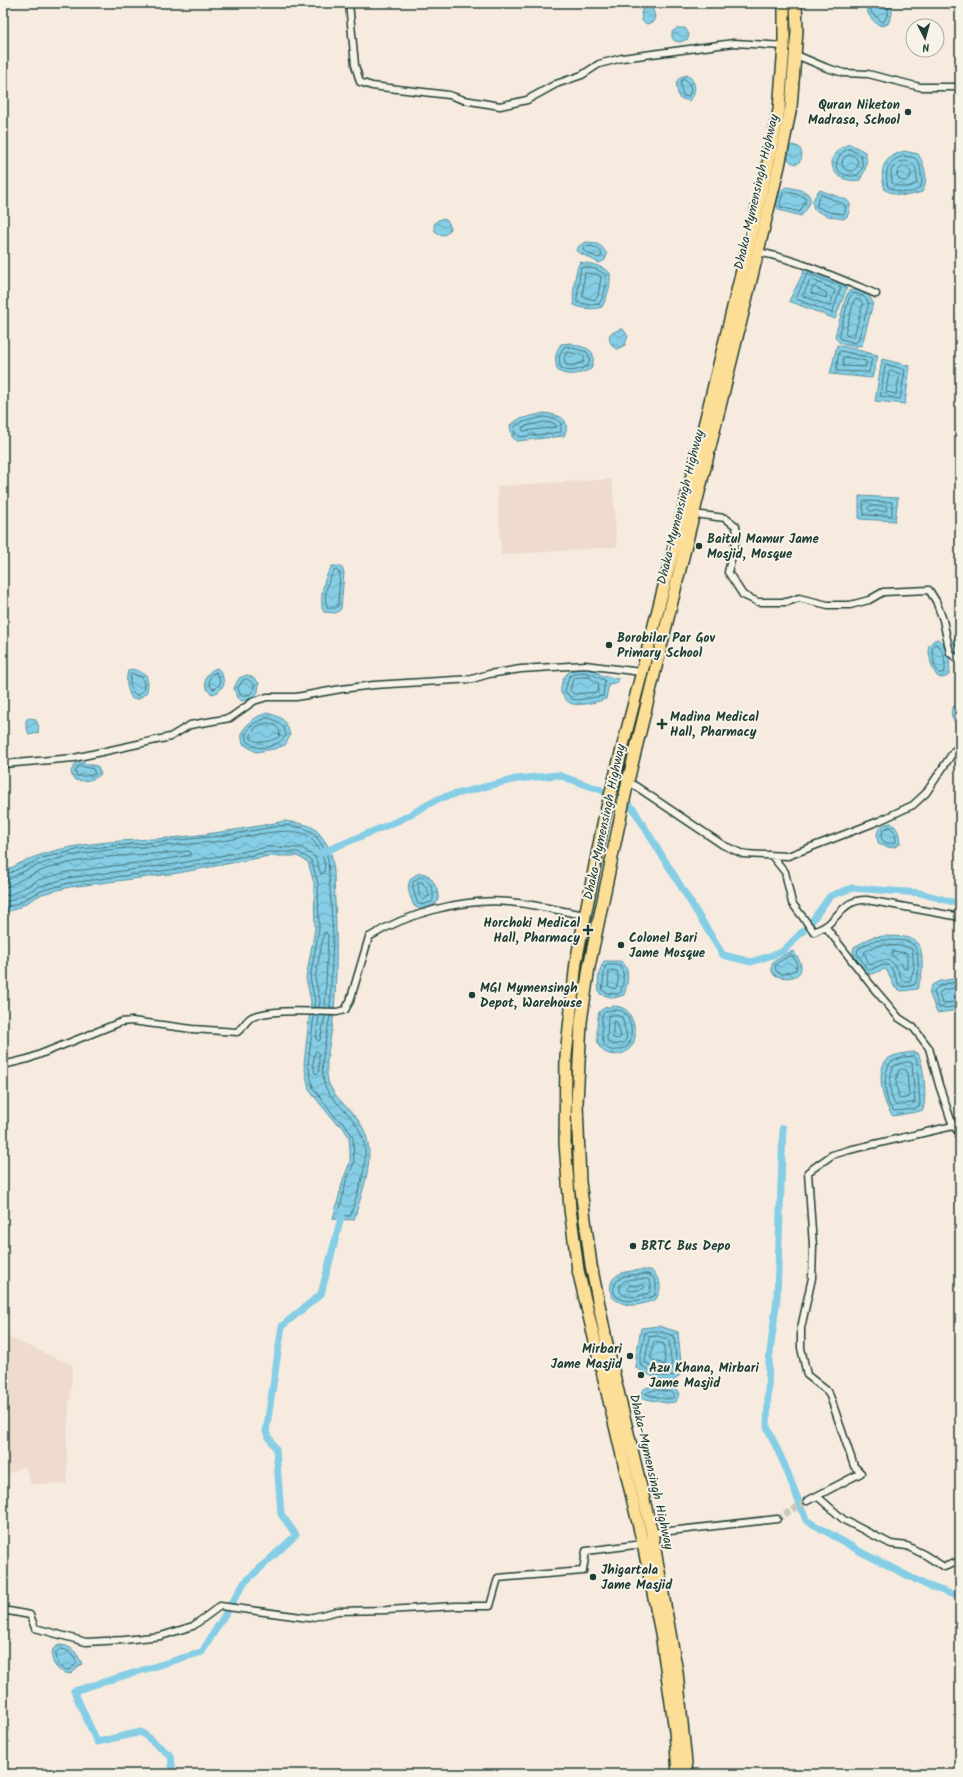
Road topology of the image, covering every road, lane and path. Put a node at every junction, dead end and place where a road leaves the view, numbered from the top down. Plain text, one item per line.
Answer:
1 (349, 3) edge
2 (784, 3) edge
3 (796, 3) edge
4 (784, 46) junction
5 (795, 56) junction
6 (960, 87) edge
7 (758, 252) junction
8 (876, 294) dead end
9 (694, 514) junction
10 (960, 662) edge
11 (641, 672) junction
12 (960, 747) edge
13 (3, 764) edge
14 (628, 781) junction
15 (772, 856) junction
16 (585, 915) junction
17 (960, 917) edge
18 (825, 926) junction
19 (3, 1065) edge
20 (960, 1124) edge
21 (953, 1126) junction
22 (960, 1133) edge
23 (817, 1496) junction
24 (807, 1501) tunnel mouth
25 (777, 1519) tunnel mouth
26 (652, 1533) junction
27 (644, 1544) junction
28 (960, 1561) edge
29 (3, 1610) edge
30 (678, 1774) edge
31 (687, 1774) edge

1 - 4 street
2 - 4 highway, Dhaka-Mymensingh Highway
3 - 5 highway, Dhaka-Mymensingh Highway
4 - 11 highway, Dhaka-Mymensingh Highway
5 - 6 street
5 - 7 highway, Dhaka-Mymensingh Highway
7 - 8 street
7 - 9 highway, Dhaka-Mymensingh Highway
9 - 10 street
9 - 14 highway, Dhaka-Mymensingh Highway
11 - 13 street
11 - 16 highway, Dhaka-Mymensingh Highway
12 - 15 street
14 - 15 street
14 - 26 highway, Dhaka-Mymensingh Highway
15 - 18 street
16 - 19 street
16 - 27 highway, Dhaka-Mymensingh Highway
17 - 18 street
18 - 21 street
20 - 21 street
21 - 22 street
21 - 23 street
23 - 24 street
23 - 28 street
25 - 26 street
26 - 31 highway, Dhaka-Mymensingh Highway
27 - 29 street
27 - 30 highway, Dhaka-Mymensingh Highway

